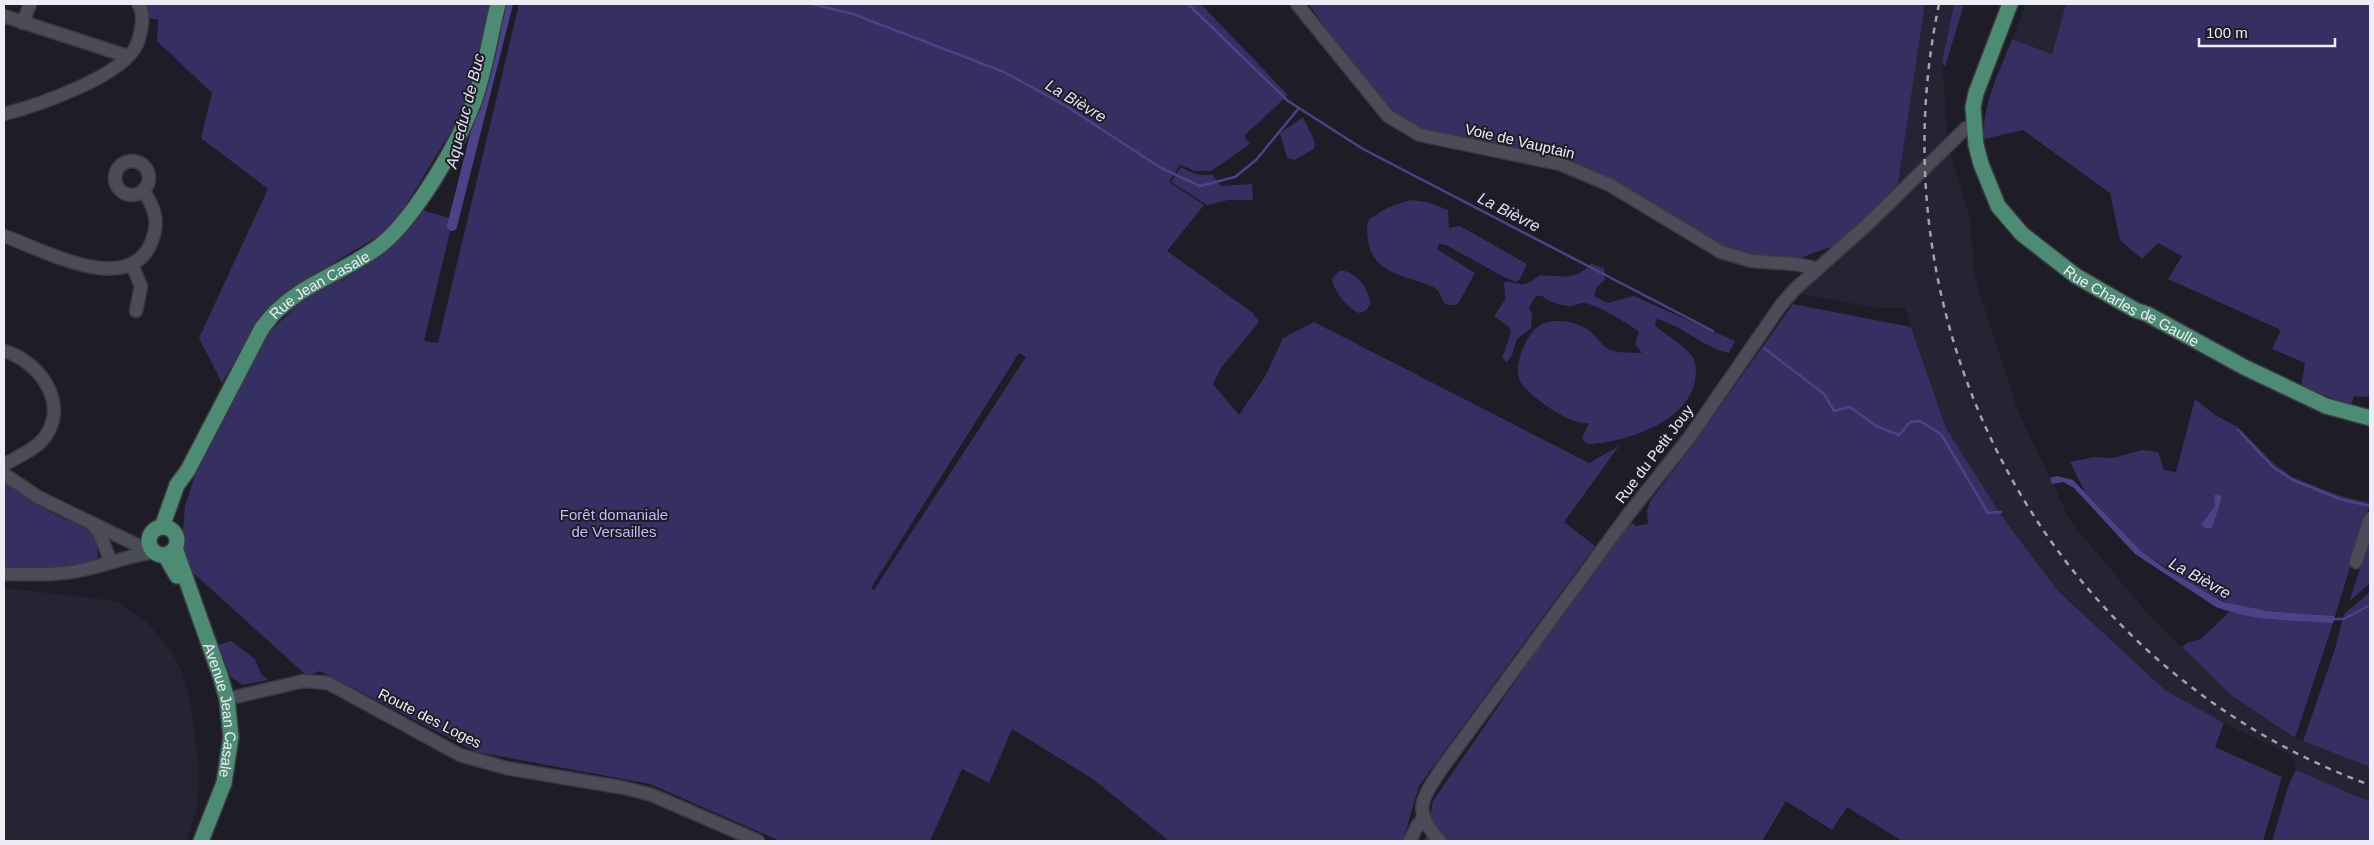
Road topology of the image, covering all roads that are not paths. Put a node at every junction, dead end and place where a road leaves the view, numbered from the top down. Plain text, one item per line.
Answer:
1 (30, 4) edge
2 (138, 4) edge
3 (498, 4) edge
4 (1297, 4) edge
5 (2010, 4) edge
6 (2019, 4) edge
7 (4, 16) edge
8 (23, 23) junction
9 (127, 56) junction
10 (4, 114) edge
11 (1975, 122) junction
12 (143, 190) dead end
13 (4, 236) edge
14 (132, 265) junction
15 (1814, 271) junction
16 (136, 311) dead end
17 (4, 351) edge
18 (2370, 418) edge
19 (4, 465) edge
20 (4, 474) edge
21 (2370, 520) edge
22 (91, 523) junction
23 (167, 529) junction
24 (157, 548) junction
25 (117, 560) junction
26 (2356, 562) dead end
27 (4, 574) edge
28 (227, 700) junction
29 (1423, 819) junction
30 (201, 841) edge
31 (758, 841) edge
32 (1410, 841) edge
33 (1440, 841) edge

1 - 8 street
2 - 9 street
3 - 23 main road, Rue Jean Casale
4 - 15 street, Voie de Vauptain
5 - 11 main road, Rue Charles de Gaulle
6 - 11 main road
7 - 8 street
8 - 9 street
9 - 10 street
11 - 15 street, Rue du Petit Jouy
11 - 18 main road, Rue Charles de Gaulle
12 - 14 street
13 - 14 street
14 - 16 street
15 - 29 street, Rue du Petit Jouy
17 - 19 street
20 - 22 street
21 - 26 street
22 - 24 street
22 - 25 street
23 - 24 main road
23 - 24 main road, Avenue Jean Casale
24 - 25 street
24 - 28 main road, Avenue Jean Casale
25 - 27 street
28 - 30 main road, Avenue Jean Casale
28 - 31 street, Route des Loges
29 - 32 street, Rue du Petit Jouy
29 - 33 street

